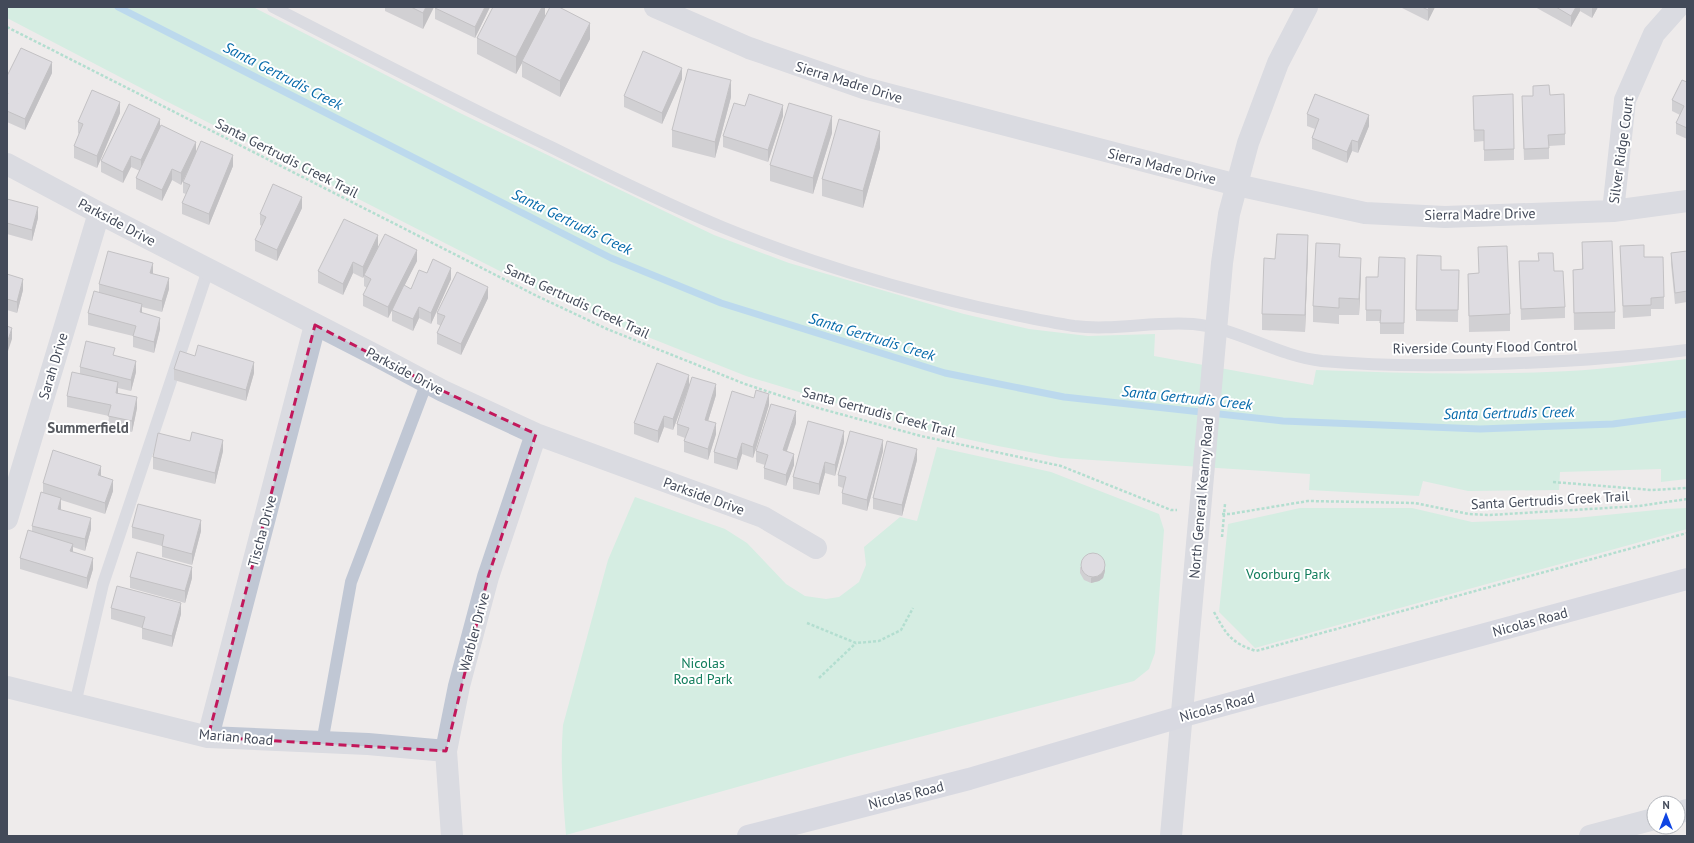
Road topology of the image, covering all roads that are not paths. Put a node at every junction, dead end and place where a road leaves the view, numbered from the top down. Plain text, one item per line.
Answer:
1 (273, 7) edge
2 (655, 7) edge
3 (1307, 7) edge
4 (1678, 7) edge
5 (7, 164) edge
6 (1237, 185) junction
7 (1687, 201) edge
8 (1613, 211) junction
9 (99, 213) junction
10 (208, 270) junction
11 (315, 325) junction
12 (1216, 333) junction
13 (1687, 350) edge
14 (427, 382) junction
15 (536, 434) junction
16 (7, 519) edge
17 (816, 548) dead end
18 (1687, 579) edge
19 (7, 687) edge
20 (75, 704) junction
21 (1180, 717) junction
22 (208, 737) junction
23 (322, 743) junction
24 (446, 751) junction
25 (1646, 822) edge
26 (1615, 833) edge
27 (452, 836) edge
28 (748, 836) edge
29 (1171, 836) edge
30 (1590, 836) edge

1 - 12 lane, Riverside County Flood Control
2 - 6 street, Sierra Madre Drive
3 - 6 street, North General Kearny Road
4 - 8 street, Silver Ridge Court
5 - 9 street, Parkside Drive
6 - 8 street, Sierra Madre Drive
6 - 12 street, North General Kearny Road
7 - 8 street, Sierra Madre Drive
9 - 10 street, Parkside Drive
9 - 16 street, Sarah Drive
10 - 11 street, Parkside Drive
10 - 20 lane
11 - 14 street, Parkside Drive
11 - 22 street, Tischa Drive
12 - 13 lane, Riverside County Flood Control
12 - 21 street, North General Kearny Road
14 - 15 street, Parkside Drive
14 - 23 lane
15 - 17 street, Parkside Drive
15 - 24 street, Warbler Drive
18 - 21 main road, Nicolas Road
19 - 20 street, Marian Road
20 - 22 street, Marian Road
21 - 28 main road, Nicolas Road
21 - 29 street, North General Kearny Road
22 - 23 street, Marian Road
23 - 24 street, Marian Road
24 - 27 street, Warbler Drive
25 - 26 street
26 - 30 street

